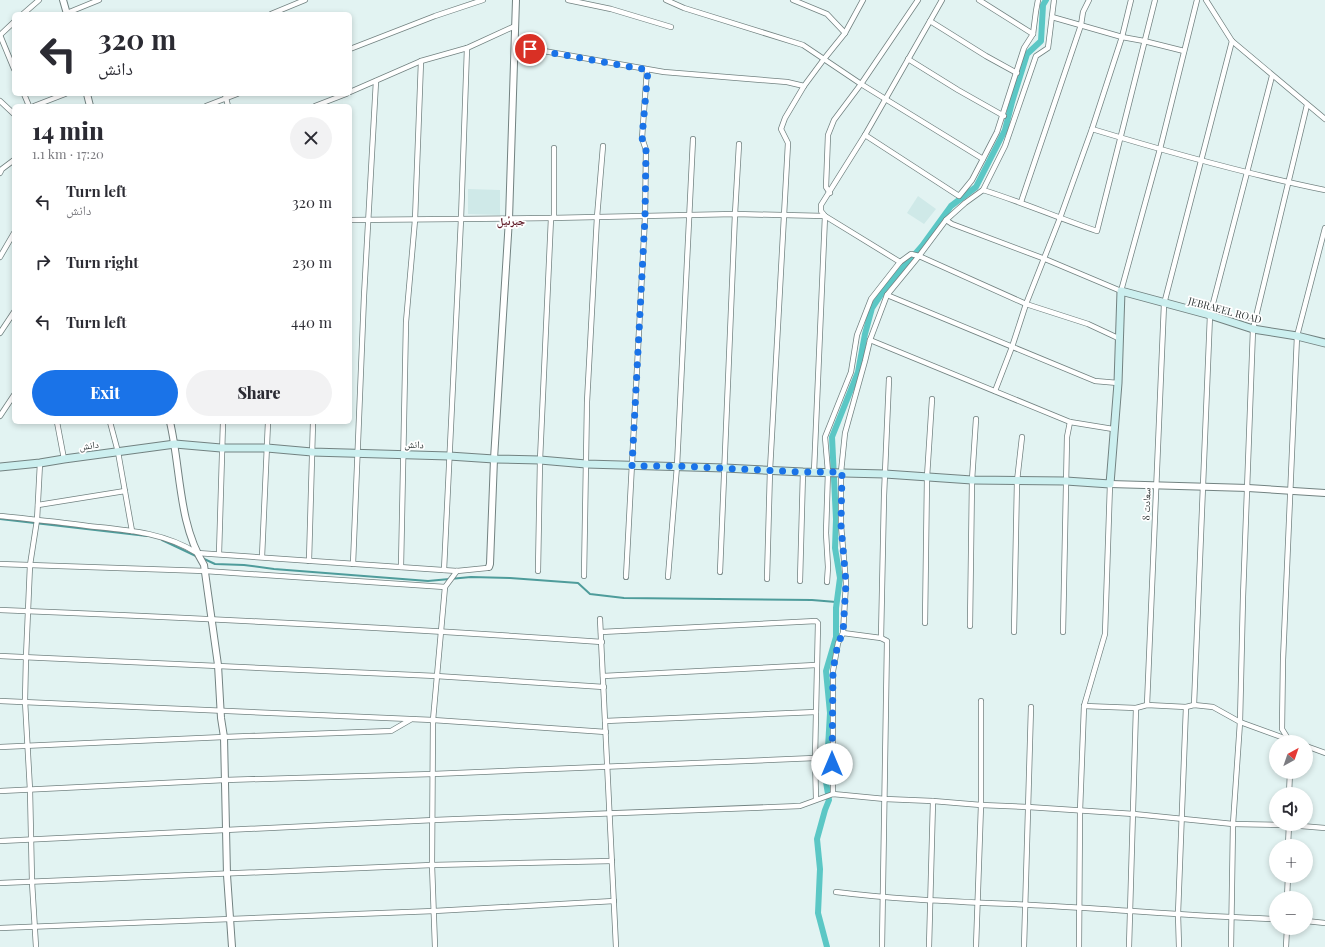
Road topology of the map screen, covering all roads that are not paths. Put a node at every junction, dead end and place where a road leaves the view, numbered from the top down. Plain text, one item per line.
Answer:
1 (39, 0) edge
2 (63, 0) edge
3 (99, 0) edge
4 (305, 0) edge
5 (484, 0) edge
6 (516, 0) edge
7 (568, 0) edge
8 (666, 0) edge
9 (793, 0) edge
10 (863, 0) edge
11 (918, 0) edge
12 (942, 0) edge
13 (979, 0) edge
14 (1038, 0) edge
15 (1054, 0) edge
16 (1089, 0) edge
17 (1131, 0) edge
18 (1155, 0) edge
19 (1197, 0) edge
20 (1206, 0) edge
21 (25, 12) edge
22 (67, 12) edge
23 (69, 12) edge
24 (276, 12) edge
25 (1052, 17) junction
26 (930, 21) junction
27 (12, 24) edge
28 (1082, 25) junction
29 (515, 26) junction
30 (671, 27) dead end
31 (845, 33) junction
32 (1033, 34) junction
33 (0, 35) edge
34 (1122, 37) junction
35 (1144, 41) junction
36 (1232, 41) junction
37 (515, 46) junction
38 (352, 48) edge
39 (467, 48) junction
40 (1184, 51) junction
41 (824, 59) junction
42 (908, 59) junction
43 (421, 61) junction
44 (12, 64) edge
45 (648, 70) junction
46 (1017, 73) junction
47 (1272, 76) junction
48 (376, 81) junction
49 (861, 84) junction
50 (804, 86) junction
51 (352, 91) edge
52 (60, 96) edge
53 (226, 96) edge
54 (342, 96) edge
55 (886, 99) junction
56 (0, 101) edge
57 (330, 103) edge
58 (39, 104) edge
59 (210, 104) edge
60 (1307, 105) junction
61 (12, 112) edge
62 (1003, 115) junction
63 (1325, 118) edge
64 (1092, 129) junction
65 (865, 135) junction
66 (1120, 137) junction
67 (693, 139) dead end
68 (739, 144) dead end
69 (603, 146) dead end
70 (554, 148) dead end
71 (1160, 149) junction
72 (983, 159) junction
73 (1202, 160) junction
74 (12, 162) edge
75 (1246, 172) junction
76 (0, 173) edge
77 (1288, 182) junction
78 (983, 190) junction
79 (1325, 190) edge
80 (830, 192) junction
81 (1021, 202) junction
82 (735, 214) junction
83 (784, 215) junction
84 (690, 216) junction
85 (825, 216) junction
86 (645, 217) junction
87 (552, 218) junction
88 (597, 218) junction
89 (1060, 218) junction
90 (461, 219) junction
91 (509, 219) junction
92 (352, 220) edge
93 (369, 220) junction
94 (415, 220) junction
95 (946, 220) junction
96 (1325, 228) edge
97 (12, 236) edge
98 (919, 256) junction
99 (0, 257) edge
100 (1045, 260) junction
101 (900, 262) junction
102 (1120, 291) junction
103 (887, 295) junction
104 (1026, 304) junction
105 (1164, 304) junction
106 (12, 315) edge
107 (1210, 315) junction
108 (1253, 329) junction
109 (0, 333) edge
110 (1297, 336) junction
111 (1118, 338) junction
112 (870, 340) junction
113 (1325, 343) edge
114 (1012, 347) junction
115 (889, 379) dead end
116 (1118, 383) junction
117 (995, 391) junction
118 (12, 398) edge
119 (932, 399) dead end
120 (0, 416) edge
121 (976, 419) dead end
122 (1070, 422) junction
123 (57, 424) edge
124 (111, 424) edge
125 (170, 424) edge
126 (223, 424) edge
127 (268, 424) edge
128 (314, 424) edge
129 (1113, 429) junction
130 (1022, 437) dead end
131 (175, 444) junction
132 (221, 448) junction
133 (267, 448) junction
134 (118, 452) junction
135 (312, 452) junction
136 (357, 453) junction
137 (404, 454) junction
138 (449, 456) junction
139 (64, 459) junction
140 (494, 460) junction
141 (540, 460) junction
142 (40, 463) junction
143 (586, 464) junction
144 (632, 466) junction
145 (677, 466) junction
146 (0, 467) edge
147 (725, 468) junction
148 (770, 470) junction
149 (802, 472) junction
150 (814, 472) junction
151 (828, 472) junction
152 (842, 472) junction
153 (885, 474) junction
154 (927, 477) junction
155 (972, 480) junction
156 (1017, 481) junction
157 (1066, 481) junction
158 (1110, 484) junction
159 (1156, 486) junction
160 (1202, 487) junction
161 (1248, 488) junction
162 (1291, 491) junction
163 (125, 492) junction
164 (1325, 493) edge
165 (38, 505) junction
166 (0, 516) edge
167 (37, 520) junction
168 (132, 530) junction
169 (197, 553) junction
170 (219, 554) junction
171 (262, 557) junction
172 (309, 561) junction
173 (0, 564) edge
174 (352, 564) junction
175 (30, 565) junction
176 (401, 567) junction
177 (489, 567) joint
178 (205, 568) junction
179 (444, 570) junction
180 (457, 571) junction
181 (538, 571) dead end
182 (720, 572) dead end
183 (584, 576) dead end
184 (626, 577) dead end
185 (668, 577) dead end
186 (767, 579) dead end
187 (800, 581) dead end
188 (827, 582) dead end
189 (445, 586) junction
190 (0, 610) edge
191 (28, 611) junction
192 (212, 618) junction
193 (600, 619) dead end
194 (925, 623) dead end
195 (970, 626) dead end
196 (441, 631) junction
197 (601, 632) junction
198 (1014, 632) dead end
199 (1063, 632) dead end
200 (843, 633) junction
201 (881, 638) junction
202 (602, 642) junction
203 (0, 656) edge
204 (26, 657) junction
205 (218, 665) junction
206 (816, 665) junction
207 (436, 676) junction
208 (603, 676) junction
209 (604, 687) junction
210 (0, 701) edge
211 (26, 701) junction
212 (981, 701) dead end
213 (1147, 705) junction
214 (1194, 705) junction
215 (1084, 706) junction
216 (1186, 706) junction
217 (1031, 707) dead end
218 (1136, 708) junction
219 (221, 711) junction
220 (816, 712) junction
221 (410, 720) junction
222 (433, 720) junction
223 (605, 721) junction
224 (1240, 722) junction
225 (606, 732) junction
226 (1276, 735) edge
227 (1287, 735) edge
228 (224, 737) junction
229 (28, 746) junction
230 (0, 747) edge
231 (1313, 749) edge
232 (1325, 753) edge
233 (814, 758) junction
234 (608, 766) junction
235 (433, 774) junction
236 (225, 780) junction
237 (30, 790) junction
238 (0, 791) edge
239 (833, 794) junction
240 (885, 799) junction
241 (816, 800) junction
242 (933, 801) junction
243 (981, 805) junction
244 (1028, 807) junction
245 (1080, 811) junction
246 (610, 813) junction
247 (1134, 814) junction
248 (1182, 818) junction
249 (434, 820) junction
250 (1234, 824) junction
251 (1269, 825) edge
252 (1313, 827) edge
253 (1325, 828) edge
254 (226, 830) junction
255 (31, 839) junction
256 (0, 841) edge
257 (612, 860) junction
258 (432, 865) junction
259 (227, 875) junction
260 (32, 882) junction
261 (0, 884) edge
262 (836, 892) dead end
263 (883, 898) junction
264 (930, 899) junction
265 (614, 901) junction
266 (977, 902) junction
267 (1025, 904) junction
268 (1079, 908) junction
269 (1130, 910) junction
270 (434, 911) junction
271 (1178, 914) junction
272 (1231, 918) junction
273 (1269, 919) edge
274 (230, 920) junction
275 (1313, 922) edge
276 (1325, 923) edge
277 (35, 926) junction
278 (0, 928) edge
279 (1286, 935) edge
280 (36, 947) edge
281 (232, 947) edge
282 (435, 947) edge
283 (616, 947) edge
284 (882, 947) edge
285 (929, 947) edge
286 (976, 947) edge
287 (1024, 947) edge
288 (1079, 947) edge
289 (1129, 947) edge
290 (1179, 947) edge
291 (1231, 947) edge
292 (1286, 947) edge

1 - 21 street
2 - 22 street
3 - 23 street
4 - 24 street
5 - 38 street
6 - 29 street
7 - 30 street
8 - 41 street
9 - 31 street
10 - 31 street
11 - 49 street
12 - 26 street
13 - 32 street
14 - 32 street
15 - 25 street
16 - 28 street
17 - 34 street
18 - 35 street
19 - 40 street
20 - 36 street
25 - 28 street
25 - 78 street
26 - 42 street
26 - 46 street
27 - 33 street
28 - 34 street
28 - 81 street
29 - 37 street
29 - 39 street
31 - 41 street
32 - 46 street
33 - 44 street
34 - 35 street
34 - 64 street
35 - 40 street
35 - 66 street
36 - 47 street
36 - 73 street, سعادت 8
37 - 45 street
37 - 91 street
39 - 43 street
39 - 90 street
40 - 71 street
41 - 49 street
41 - 50 street
42 - 55 street
42 - 62 street
43 - 48 street
43 - 94 street
45 - 50 street
45 - 86 street
46 - 62 street
47 - 60 street
47 - 75 street
48 - 51 street
48 - 93 street
49 - 55 street
49 - 80 street
50 - 83 street
52 - 58 street
53 - 59 street
54 - 57 street
55 - 65 street
55 - 72 street
56 - 61 street
60 - 63 street
60 - 77 street
62 - 72 street
64 - 66 street
64 - 89 street
65 - 72 street
65 - 80 street
66 - 71 street
66 - 89 street
67 - 84 street
68 - 82 street
69 - 88 street
70 - 87 street
71 - 73 street
71 - 102 street
73 - 75 street
73 - 105 street, سعادت 8
74 - 76 street
75 - 77 street
75 - 107 street
77 - 79 street
77 - 108 street
78 - 81 street
78 - 95 street
80 - 85 street
81 - 89 street
82 - 83 street
82 - 84 street
82 - 147 street
83 - 85 street
83 - 148 street
84 - 86 street
84 - 145 street
85 - 101 street
85 - 150 street
86 - 88 street
86 - 144 street
87 - 88 street
87 - 91 street
87 - 141 street
88 - 143 street
89 - 100 street
90 - 91 street
90 - 94 street
90 - 138 street
91 - 140 street
92 - 93 street
93 - 94 street
93 - 136 street
94 - 137 street
95 - 98 street
95 - 100 street
96 - 110 street
97 - 99 street
98 - 101 street
98 - 103 street
98 - 104 street
100 - 102 street
100 - 104 street
101 - 151 street
102 - 105 main road, JEBRAEEL ROAD
102 - 111 main road
103 - 112 street
103 - 114 street
104 - 111 street
104 - 114 street
105 - 107 main road, JEBRAEEL ROAD
105 - 159 street, سعادت 8
106 - 109 street
107 - 108 main road, JEBRAEEL ROAD
107 - 160 street
108 - 110 main road, JEBRAEEL ROAD
108 - 161 street
110 - 113 main road, JEBRAEEL ROAD
110 - 162 street
111 - 116 main road
112 - 117 street
112 - 152 street
114 - 116 street
114 - 117 street
115 - 153 street
116 - 129 main road
117 - 122 street
118 - 120 street
119 - 154 street
121 - 155 street
122 - 129 street
122 - 157 street
123 - 139 street
124 - 134 street
125 - 131 street
126 - 132 street
127 - 133 street
128 - 135 street
129 - 158 main road
130 - 156 street
131 - 132 main road, دانش
131 - 134 main road, دانش
131 - 169 street
132 - 133 main road, دانش
132 - 170 street
133 - 135 main road, دانش
133 - 171 street
134 - 139 main road, دانش
134 - 163 street
135 - 136 main road, دانش
135 - 172 street
136 - 137 main road, دانش
136 - 174 street
137 - 138 main road, دانش
137 - 176 street
138 - 140 main road, دانش
138 - 179 street
139 - 142 main road, دانش
140 - 141 main road, دانش
140 - 177 street
141 - 143 main road, دانش
141 - 181 street
142 - 146 main road, دانش
142 - 165 street
143 - 144 main road, دانش
143 - 183 street
144 - 145 main road, دانش
144 - 184 street
145 - 147 main road, دانش
145 - 185 street
147 - 148 main road, دانش
147 - 182 street
148 - 149 main road, دانش
148 - 186 street
149 - 150 main road, دانش
149 - 187 street
150 - 151 main road, دانش
151 - 152 main road, دانش
151 - 188 street
152 - 153 main road, دانش
152 - 200 street
153 - 154 main road, دانش
153 - 201 street
154 - 155 main road, دانش
154 - 194 street
155 - 156 main road, دانش
155 - 195 street
156 - 157 main road, دانش
156 - 198 street
157 - 158 main road, دانش
157 - 199 street
158 - 159 street
158 - 215 street
159 - 160 street
159 - 213 street, سعادت 8
160 - 161 street
160 - 214 street
161 - 162 street
161 - 224 street
162 - 164 street
162 - 227 street
163 - 165 street
163 - 168 street
165 - 167 street
166 - 167 street
167 - 168 street
167 - 175 street
168 - 169 street
169 - 170 street
169 - 178 street
170 - 171 street
171 - 172 street
172 - 174 street
173 - 175 street
174 - 176 street
175 - 178 street
175 - 191 street
176 - 179 street
177 - 180 street
178 - 189 street
178 - 192 street
179 - 180 street
180 - 189 street
189 - 196 street
190 - 191 street
191 - 192 street
191 - 204 street
192 - 196 street
192 - 205 street
193 - 197 street
196 - 202 street
196 - 207 street
197 - 202 street
197 - 206 street
200 - 201 street
200 - 239 street
201 - 240 street
202 - 208 street
203 - 204 street
204 - 205 street
204 - 211 street
205 - 207 street
205 - 219 street
206 - 208 street
206 - 220 street
207 - 209 street
207 - 222 street
208 - 209 street
209 - 223 street
210 - 211 street
211 - 219 street
211 - 229 street
212 - 243 street
213 - 216 street
213 - 218 street
214 - 216 street
214 - 224 street
215 - 218 street
215 - 245 street
216 - 248 street
217 - 244 street
218 - 247 street
219 - 221 street
219 - 228 street
220 - 223 street
220 - 233 street
221 - 222 street
221 - 228 street
222 - 225 street
222 - 235 street
223 - 225 street
224 - 226 street
224 - 250 street
225 - 234 street
228 - 229 street
228 - 236 street
229 - 230 street
229 - 237 street
231 - 232 street
233 - 234 street
233 - 241 street
234 - 235 street
234 - 246 street
235 - 236 street
235 - 249 street
236 - 237 street
236 - 254 street
237 - 238 street
237 - 255 street
239 - 240 street
239 - 241 street
240 - 242 street
240 - 263 street
241 - 246 street
242 - 243 street
242 - 264 street
243 - 244 street
243 - 266 street
244 - 245 street
244 - 267 street
245 - 247 street
245 - 268 street
246 - 249 street
246 - 257 street
247 - 248 street
247 - 269 street
248 - 250 street
248 - 271 street
249 - 254 street
249 - 258 street
250 - 251 street
250 - 272 street
252 - 253 street
254 - 255 street
254 - 259 street
255 - 256 street
255 - 260 street
257 - 258 street
257 - 265 street
258 - 259 street
258 - 270 street
259 - 260 street
259 - 274 street
260 - 261 street
260 - 277 street
262 - 263 street
263 - 264 street
263 - 284 street
264 - 266 street
264 - 285 street
265 - 270 street
265 - 283 street
266 - 267 street
266 - 286 street
267 - 268 street
267 - 287 street
268 - 269 street
268 - 288 street
269 - 271 street
269 - 289 street
270 - 274 street
270 - 282 street
271 - 272 street
271 - 290 street
272 - 273 street
272 - 291 street
274 - 277 street
274 - 281 street
275 - 276 street
277 - 278 street
277 - 280 street
279 - 292 street

